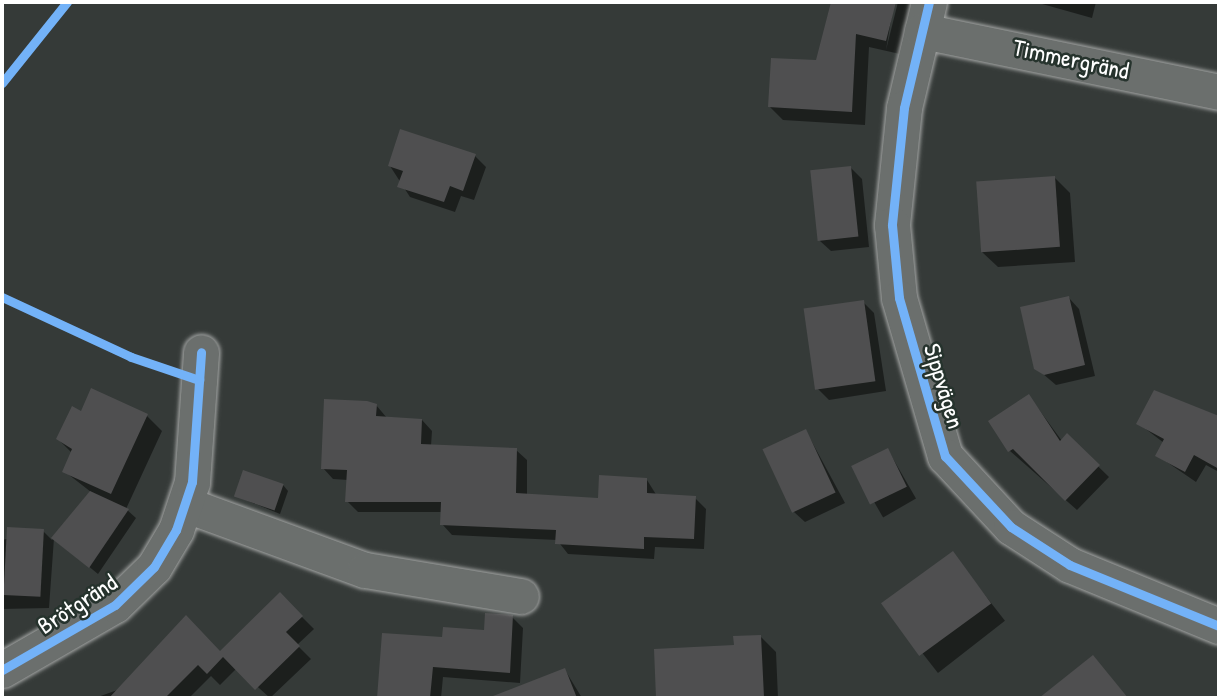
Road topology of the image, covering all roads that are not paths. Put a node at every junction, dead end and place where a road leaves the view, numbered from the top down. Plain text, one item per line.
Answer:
1 (925, 16) edge
2 (1219, 92) edge
3 (201, 352) dead end
4 (187, 505) junction
5 (521, 596) dead end
6 (1219, 626) edge
7 (2, 670) edge

1 - 2 street, Timmergränd
1 - 6 street, Sippvägen
3 - 4 street, Brötgränd
4 - 5 street
4 - 7 street, Brötgränd

